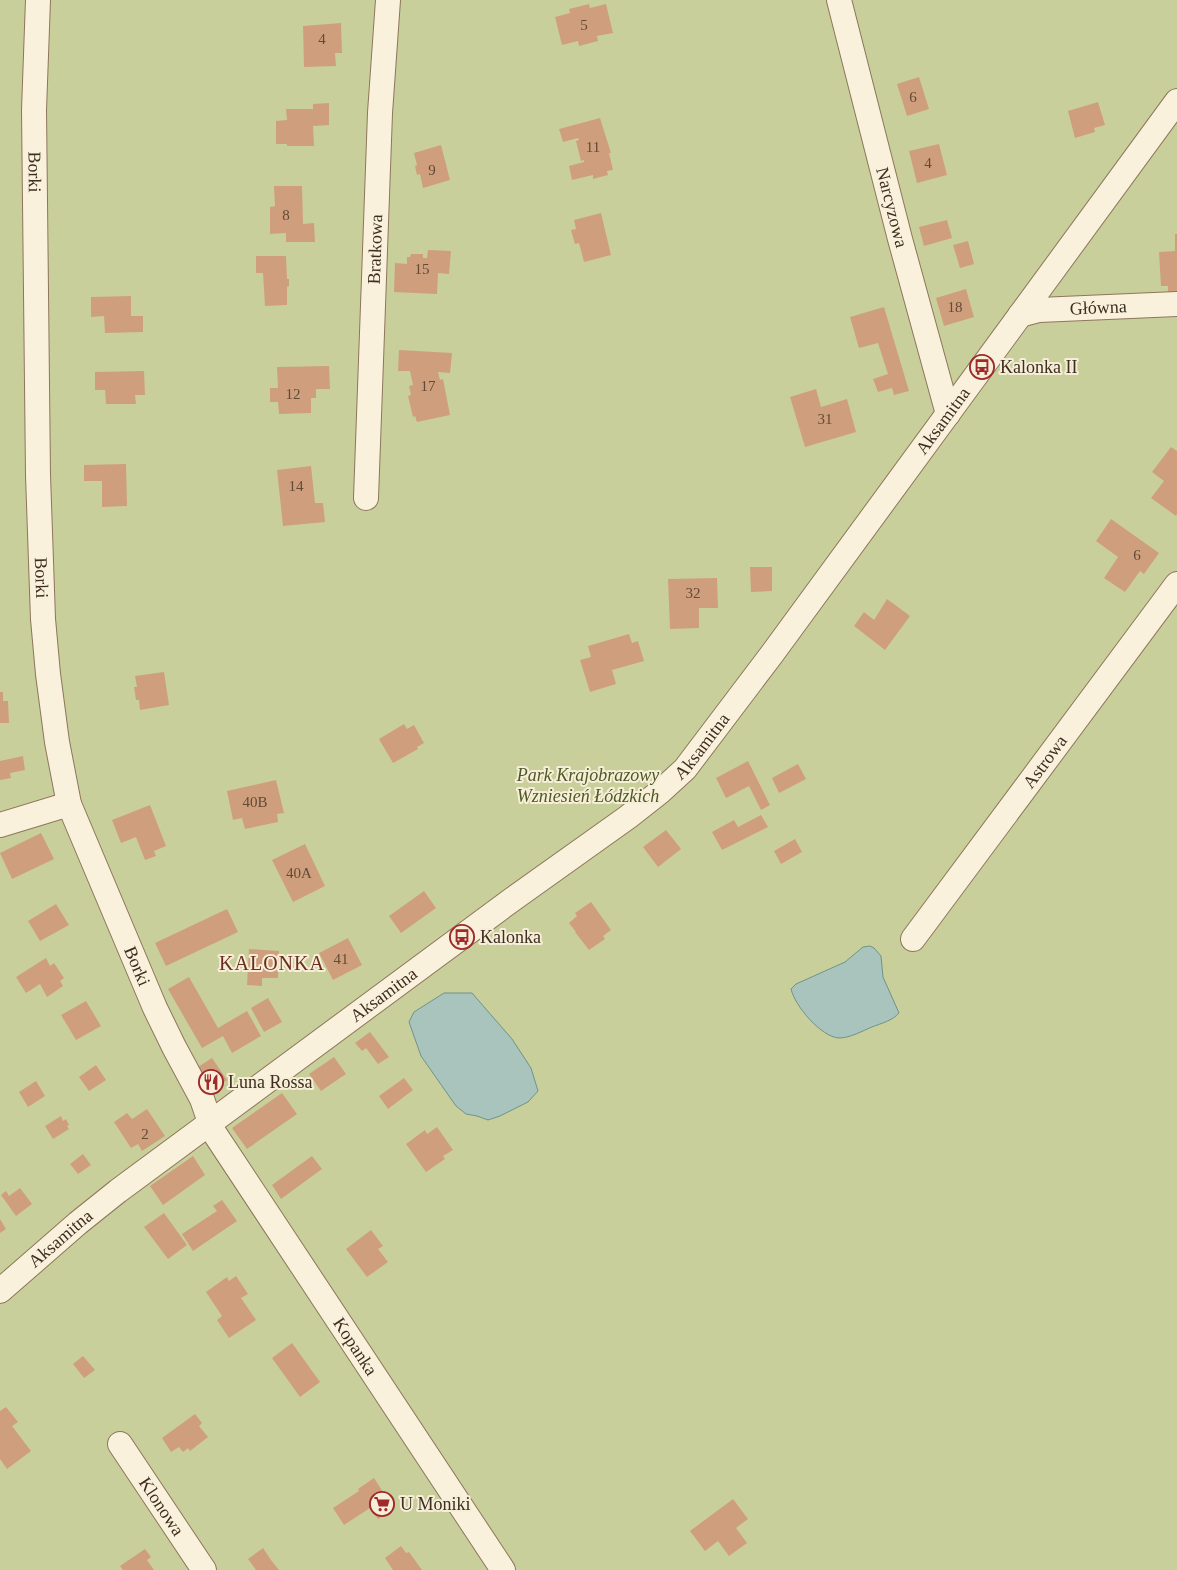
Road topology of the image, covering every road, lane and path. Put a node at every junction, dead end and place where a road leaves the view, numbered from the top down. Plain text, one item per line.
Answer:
1 (38, 0) edge
2 (388, 0) edge
3 (839, 0) edge
4 (1177, 101) edge
5 (1177, 304) edge
6 (1020, 315) junction
7 (948, 414) junction
8 (366, 498) dead end
9 (1177, 584) edge
10 (69, 804) junction
11 (0, 825) edge
12 (913, 939) dead end
13 (211, 1122) junction
14 (0, 1291) edge
15 (120, 1444) dead end
16 (496, 1567) edge
17 (204, 1570) edge

1 - 10 street, Borki
2 - 8 street, Bratkowa
3 - 7 street, Narcyzowa
4 - 6 street, Aksamitna
5 - 6 street, Główna
6 - 7 street, Aksamitna
7 - 13 street, Aksamitna
9 - 12 street, Astrowa
10 - 11 street
10 - 13 street, Borki
13 - 14 street, Aksamitna
13 - 16 street, Kopanka
15 - 17 street, Klonowa

